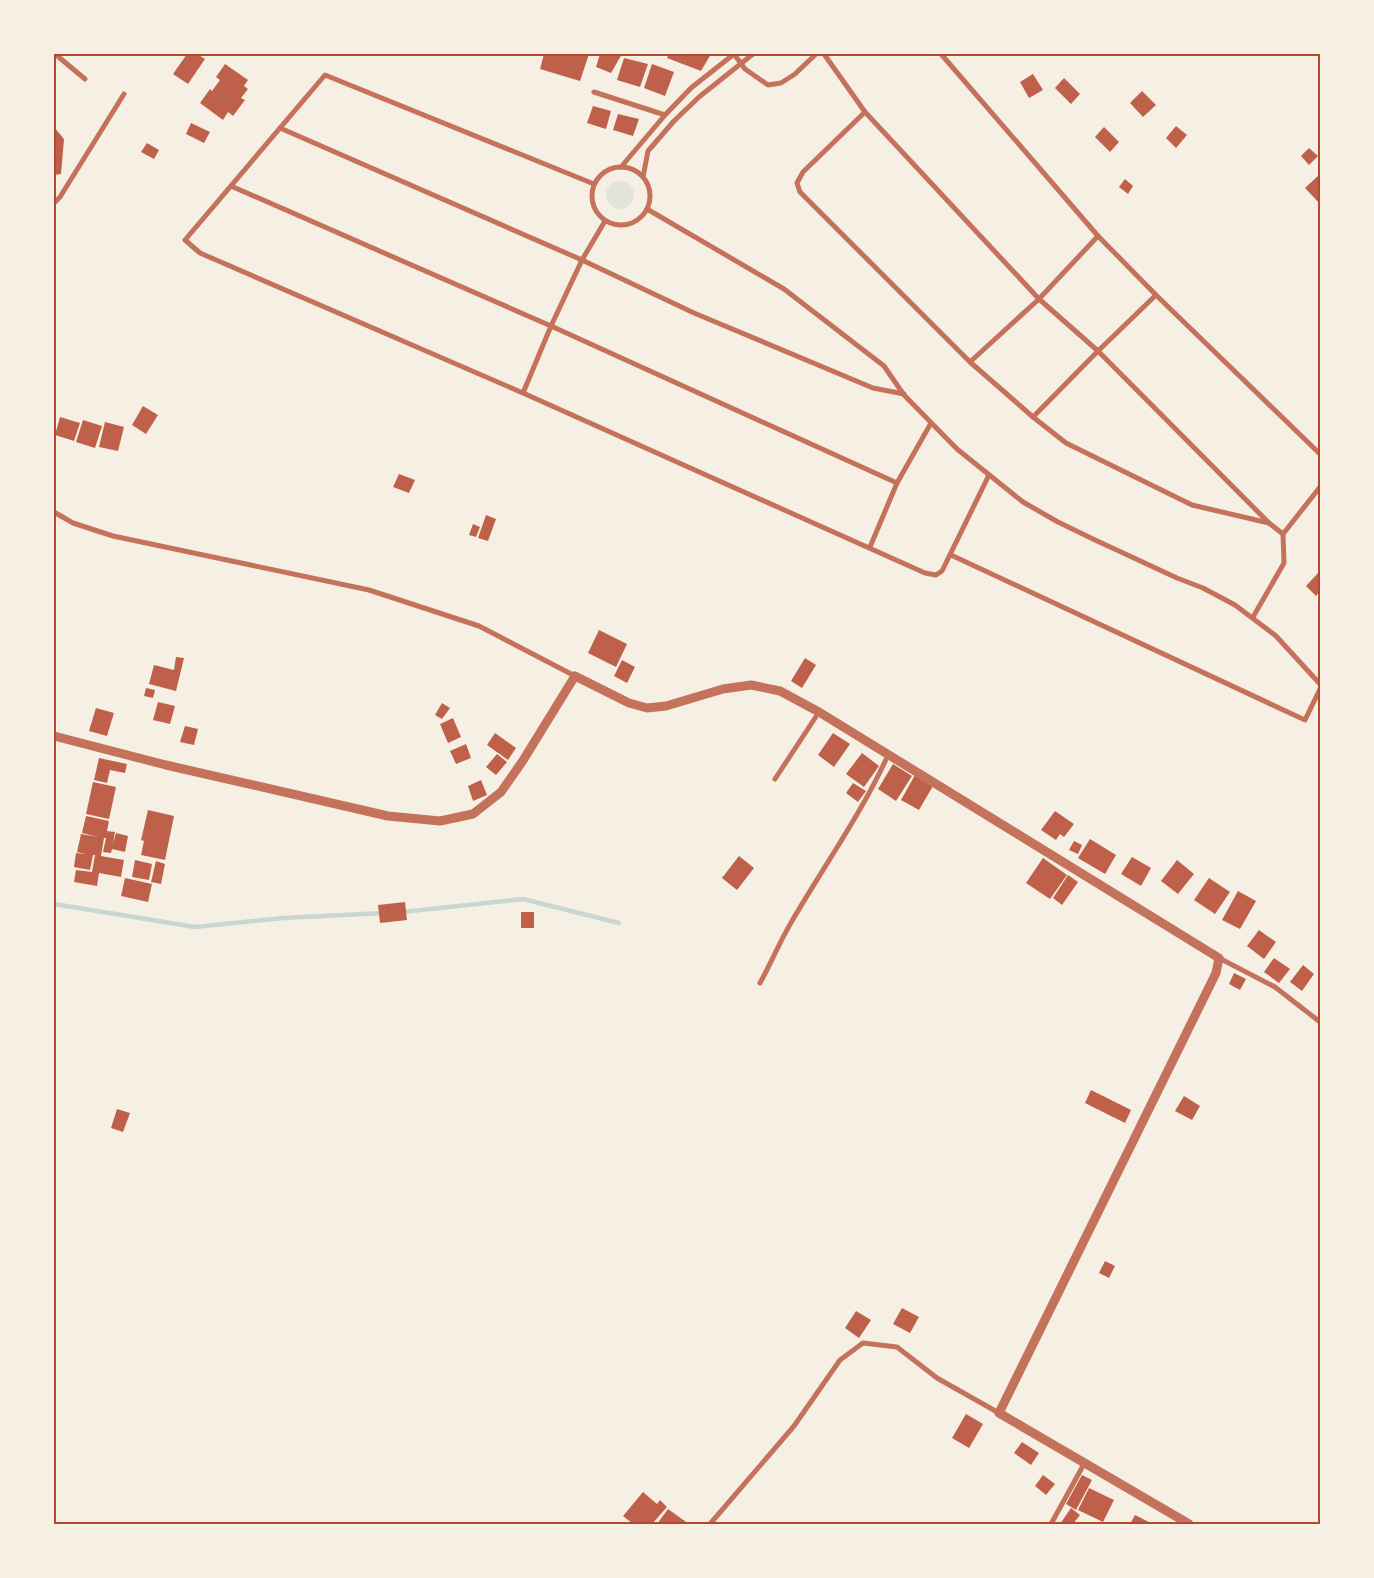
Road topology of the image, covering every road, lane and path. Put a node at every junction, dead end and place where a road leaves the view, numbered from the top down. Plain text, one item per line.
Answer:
1 (55, 54) edge
2 (734, 54) edge
3 (753, 54) edge
4 (816, 54) edge
5 (824, 54) edge
6 (941, 54) edge
7 (741, 64) junction
8 (86, 79) dead end
9 (594, 92) dead end
10 (124, 94) dead end
11 (865, 112) junction
12 (665, 115) junction
13 (280, 128) junction
14 (621, 167) junction
15 (643, 177) junction
16 (594, 184) junction
17 (231, 186) junction
18 (54, 203) edge
19 (647, 209) junction
20 (605, 221) junction
21 (1098, 236) junction
22 (582, 260) junction
23 (1156, 295) junction
24 (1039, 299) junction
25 (551, 326) junction
26 (1098, 350) junction
27 (970, 362) junction
28 (523, 393) junction
29 (904, 395) junction
30 (1033, 417) junction
31 (931, 423) junction
32 (1320, 454) edge
33 (989, 475) junction
34 (897, 483) junction
35 (1320, 487) edge
36 (54, 512) edge
37 (1268, 523) junction
38 (1283, 534) junction
39 (870, 547) junction
40 (951, 555) junction
41 (1253, 617) junction
42 (575, 676) junction
43 (1320, 684) edge
44 (1320, 690) edge
45 (819, 712) junction
46 (54, 736) edge
47 (888, 754) junction
48 (775, 779) dead end
49 (1219, 958) junction
50 (760, 983) dead end
51 (1320, 1022) edge
52 (999, 1413) junction
53 (1084, 1464) junction
54 (710, 1524) edge
55 (1051, 1524) edge
56 (1189, 1524) edge

1 - 8 street
2 - 7 street
2 - 12 street
3 - 7 street
4 - 7 street
5 - 11 street
6 - 21 street
7 - 15 street
9 - 12 street
10 - 18 street
11 - 24 street
11 - 27 street
12 - 14 street
13 - 16 street
13 - 17 street
13 - 22 street
14 - 15 street
14 - 16 street
15 - 19 street
16 - 20 street
17 - 25 street
17 - 28 street
19 - 20 street
19 - 29 street
20 - 22 street
21 - 23 street
21 - 24 street
22 - 25 street
22 - 29 street
23 - 26 street
23 - 32 street
24 - 26 street
24 - 27 street
25 - 28 street
25 - 34 street
26 - 30 street
26 - 37 street
27 - 30 street
28 - 39 street
29 - 31 street
30 - 37 street
31 - 33 street
31 - 34 street
33 - 40 street
33 - 41 street
34 - 39 street
35 - 38 street
36 - 42 street
37 - 38 street
38 - 41 street
39 - 40 street
40 - 44 street
41 - 43 street
42 - 45 street
42 - 46 street
45 - 47 street
45 - 48 street
47 - 49 street
47 - 50 street
49 - 51 street
49 - 52 street
52 - 53 street
52 - 54 street
53 - 55 street
53 - 56 street

